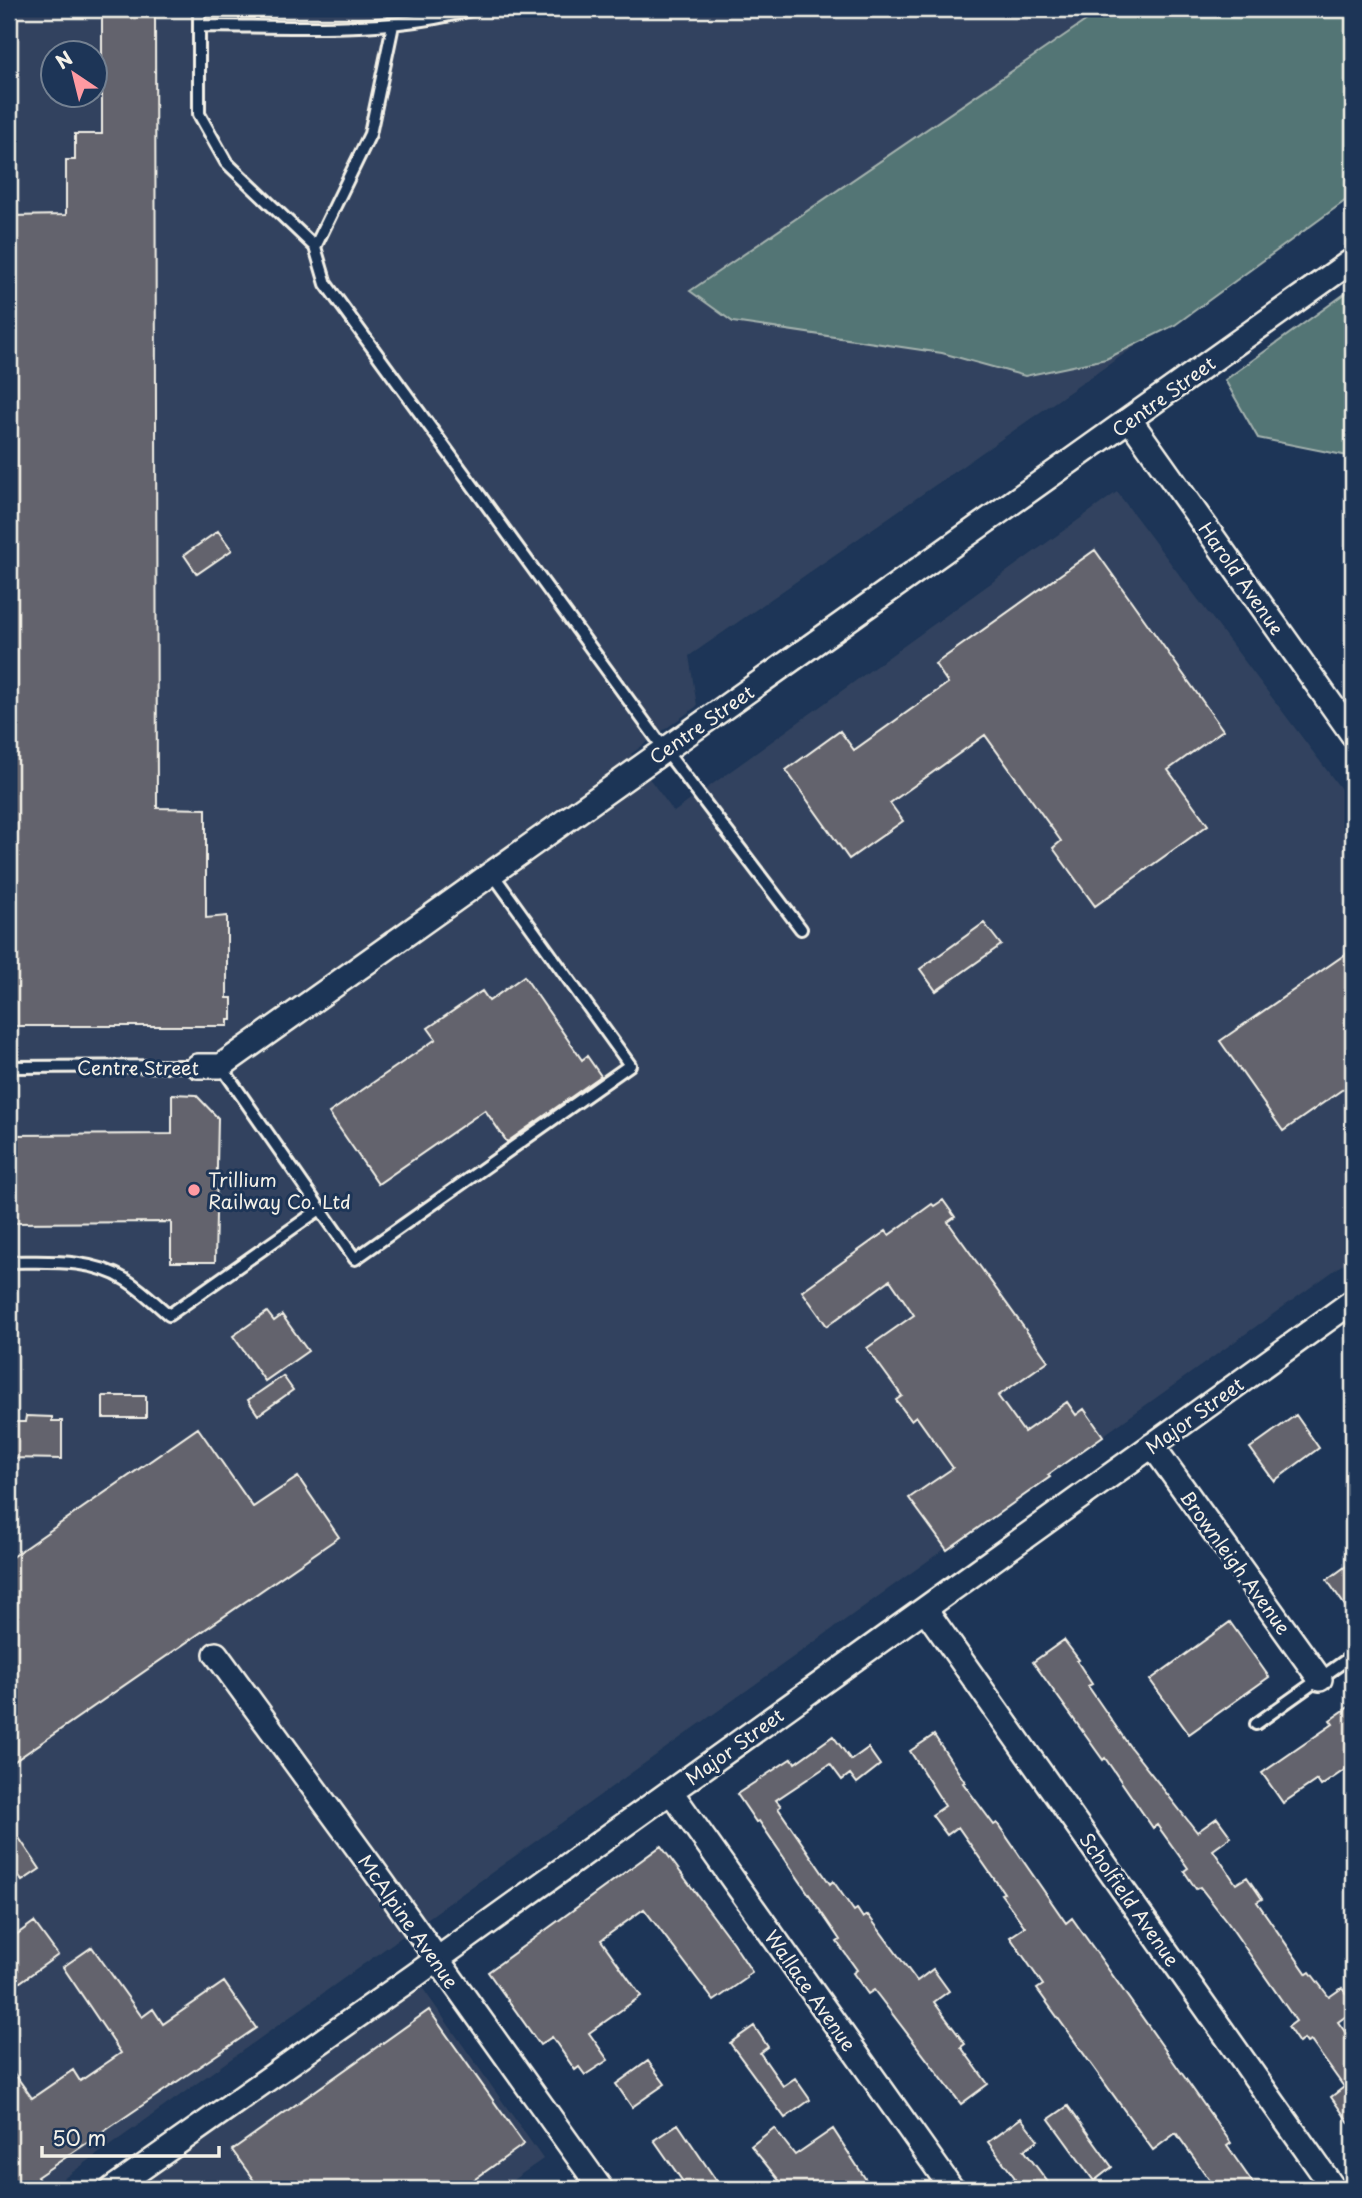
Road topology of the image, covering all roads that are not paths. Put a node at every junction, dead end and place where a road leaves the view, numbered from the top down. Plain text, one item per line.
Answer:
1 (199, 9) edge
2 (474, 9) edge
3 (393, 25) junction
4 (199, 26) junction
5 (315, 247) junction
6 (1353, 260) edge
7 (1130, 420) junction
8 (1353, 735) edge
9 (664, 750) junction
10 (492, 873) junction
11 (801, 929) dead end
12 (210, 1066) junction
13 (9, 1067) edge
14 (320, 1209) junction
15 (9, 1262) edge
16 (1353, 1301) edge
17 (1152, 1445) junction
18 (925, 1609) junction
19 (216, 1654) dead end
20 (1353, 1655) edge
21 (1320, 1679) junction
22 (1256, 1724) dead end
23 (671, 1791) junction
24 (436, 1961) junction
25 (112, 2189) edge
26 (601, 2189) edge
27 (952, 2189) edge
28 (1334, 2189) edge

1 - 4 lane
2 - 3 lane
3 - 4 lane
3 - 5 lane
4 - 5 lane
5 - 9 lane
6 - 7 street, Centre Street
7 - 8 street, Harold Avenue
7 - 9 street, Centre Street
9 - 10 street, Centre Street
9 - 11 lane
10 - 12 street, Centre Street
10 - 14 lane
12 - 13 lane, Centre Street
12 - 14 lane
14 - 15 lane
16 - 17 street, Major Street
17 - 18 street, Major Street
17 - 21 street, Brownleigh Avenue
18 - 23 street, Major Street
18 - 28 street, Scholfield Avenue
19 - 24 street, McAlpine Avenue
20 - 21 lane
21 - 22 lane
23 - 24 street, Major Street
23 - 27 street, Wallace Avenue
24 - 25 street, Major Street
24 - 26 street, McAlpine Avenue

